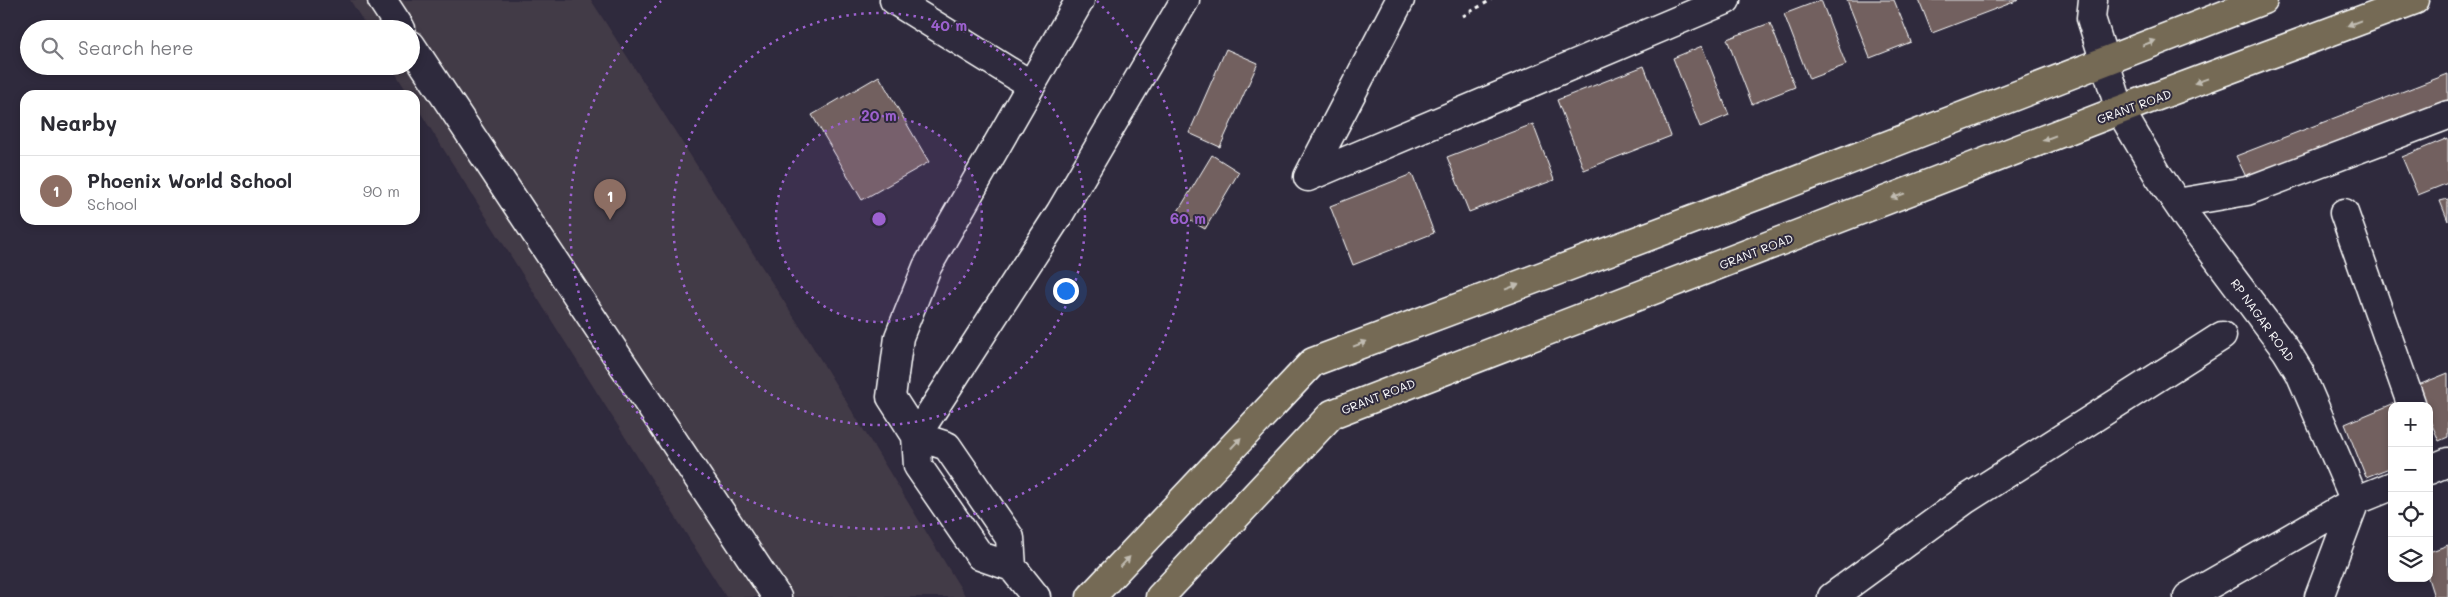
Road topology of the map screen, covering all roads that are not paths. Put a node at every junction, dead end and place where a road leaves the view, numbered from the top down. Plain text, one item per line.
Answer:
1 (382, 0) edge
2 (894, 0) edge
3 (1080, 0) edge
4 (1185, 0) edge
5 (1400, 0) edge
6 (1726, 0) edge
7 (2263, 0) edge
8 (2416, 0) edge
9 (2086, 6) edge
10 (395, 20) edge
11 (420, 59) edge
12 (2103, 61) junction
13 (1031, 85) junction
14 (2120, 110) junction
15 (2448, 115) edge
16 (2177, 202) junction
17 (2344, 213) dead end
18 (2222, 336) dead end
19 (2411, 402) edge
20 (916, 436) junction
21 (2388, 488) edge
22 (2355, 501) junction
23 (777, 597) edge
24 (1036, 597) edge
25 (1091, 597) edge
26 (1160, 597) edge
27 (1832, 597) edge
28 (2188, 597) edge
29 (2319, 597) edge

1 - 10 street
2 - 13 street
3 - 13 street
4 - 20 street
5 - 6 street
12 -> 7 main road
8 -> 14 main road, GRANT ROAD
9 - 12 street, RP NAGAR ROAD
11 - 23 street
12 - 14 street, RP NAGAR ROAD
25 -> 12 main road
13 - 20 street
14 - 16 street, RP NAGAR ROAD
14 -> 26 main road, GRANT ROAD
15 - 16 street
16 - 22 street, RP NAGAR ROAD
17 - 19 street
18 - 27 street
20 - 24 street
21 - 22 street
22 - 28 street
22 - 29 street

